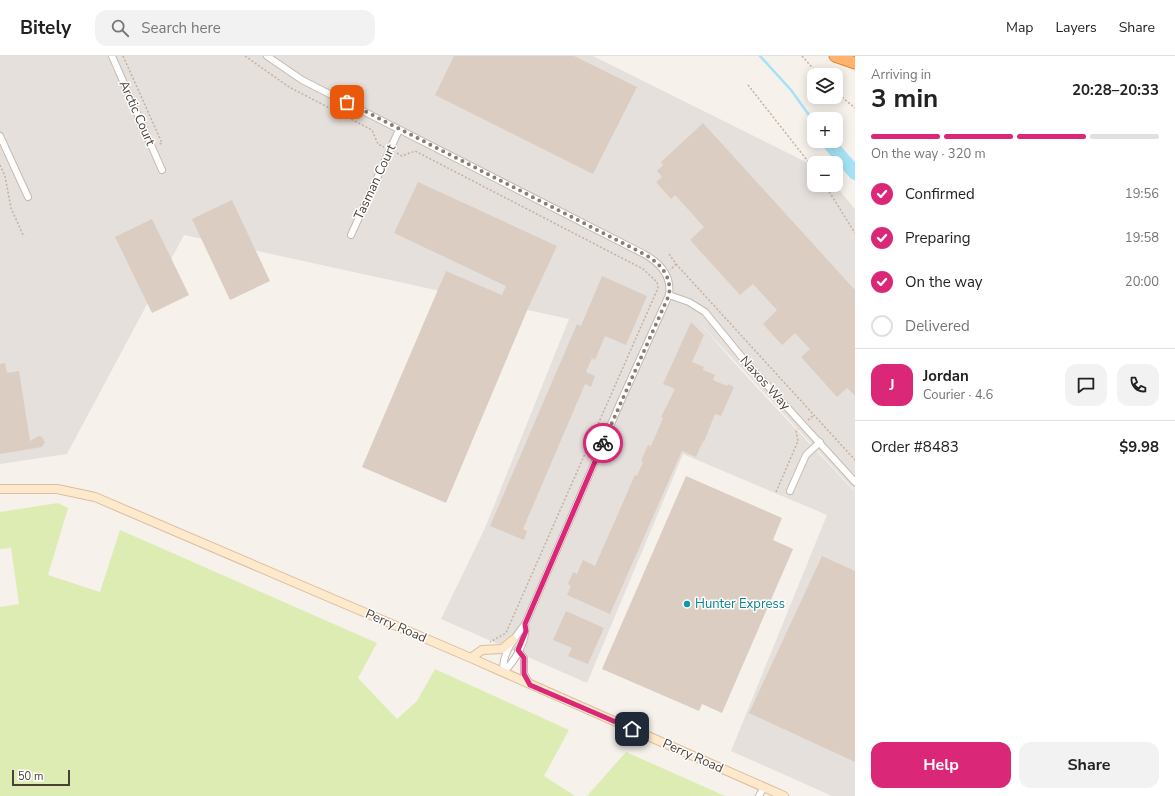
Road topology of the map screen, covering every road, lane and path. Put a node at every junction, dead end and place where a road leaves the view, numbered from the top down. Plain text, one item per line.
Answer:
1 (112, 56) edge
2 (123, 56) edge
3 (245, 56) edge
4 (267, 56) edge
5 (802, 56) edge
6 (835, 56) edge
7 (855, 63) edge
8 (813, 68) edge
9 (748, 85) dead end
10 (843, 98) edge
11 (855, 108) edge
12 (399, 130) junction
13 (0, 136) edge
14 (152, 148) junction
15 (390, 150) junction
16 (807, 160) edge
17 (0, 166) edge
18 (162, 170) dead end
19 (829, 192) edge
20 (28, 197) dead end
21 (855, 233) edge
22 (351, 235) dead end
23 (24, 237) dead end
24 (676, 264) dead end
25 (669, 295) junction
26 (814, 415) junction
27 (803, 424) junction
28 (820, 442) junction
29 (855, 460) edge
30 (855, 482) edge
31 (0, 489) edge
32 (790, 491) dead end
33 (776, 492) dead end
34 (525, 624) junction
35 (512, 640) junction
36 (518, 650) junction
37 (491, 651) junction
38 (471, 658) junction
39 (502, 672) junction
40 (530, 685) junction
41 (764, 787) junction
42 (759, 796) edge
43 (784, 796) edge

1 - 14 street, Arctic Court
2 - 14 path
3 - 15 path
4 - 12 street
5 - 8 path
6 - 7 highway
9 - 16 path
10 - 11 path
12 - 15 street, Tasman Court
12 - 25 street
13 - 20 street
14 - 18 street, Arctic Court
15 - 22 street, Tasman Court
15 - 37 path
17 - 23 path
19 - 21 path
24 - 26 path
25 - 27 street, Naxos Way
25 - 34 street
26 - 27 path
26 - 29 path
27 - 28 street, Naxos Way
27 - 33 path
28 - 30 street, Naxos Way
28 - 32 street
31 - 38 main road, Perry Road
34 - 35 street
34 - 36 street
35 - 37 main road
35 - 39 street
36 - 39 street
36 - 40 street
37 - 38 main road
38 - 39 main road, Perry Road
39 - 40 main road, Perry Road
40 - 41 main road, Perry Road
41 - 42 street
41 - 43 main road, Perry Road

